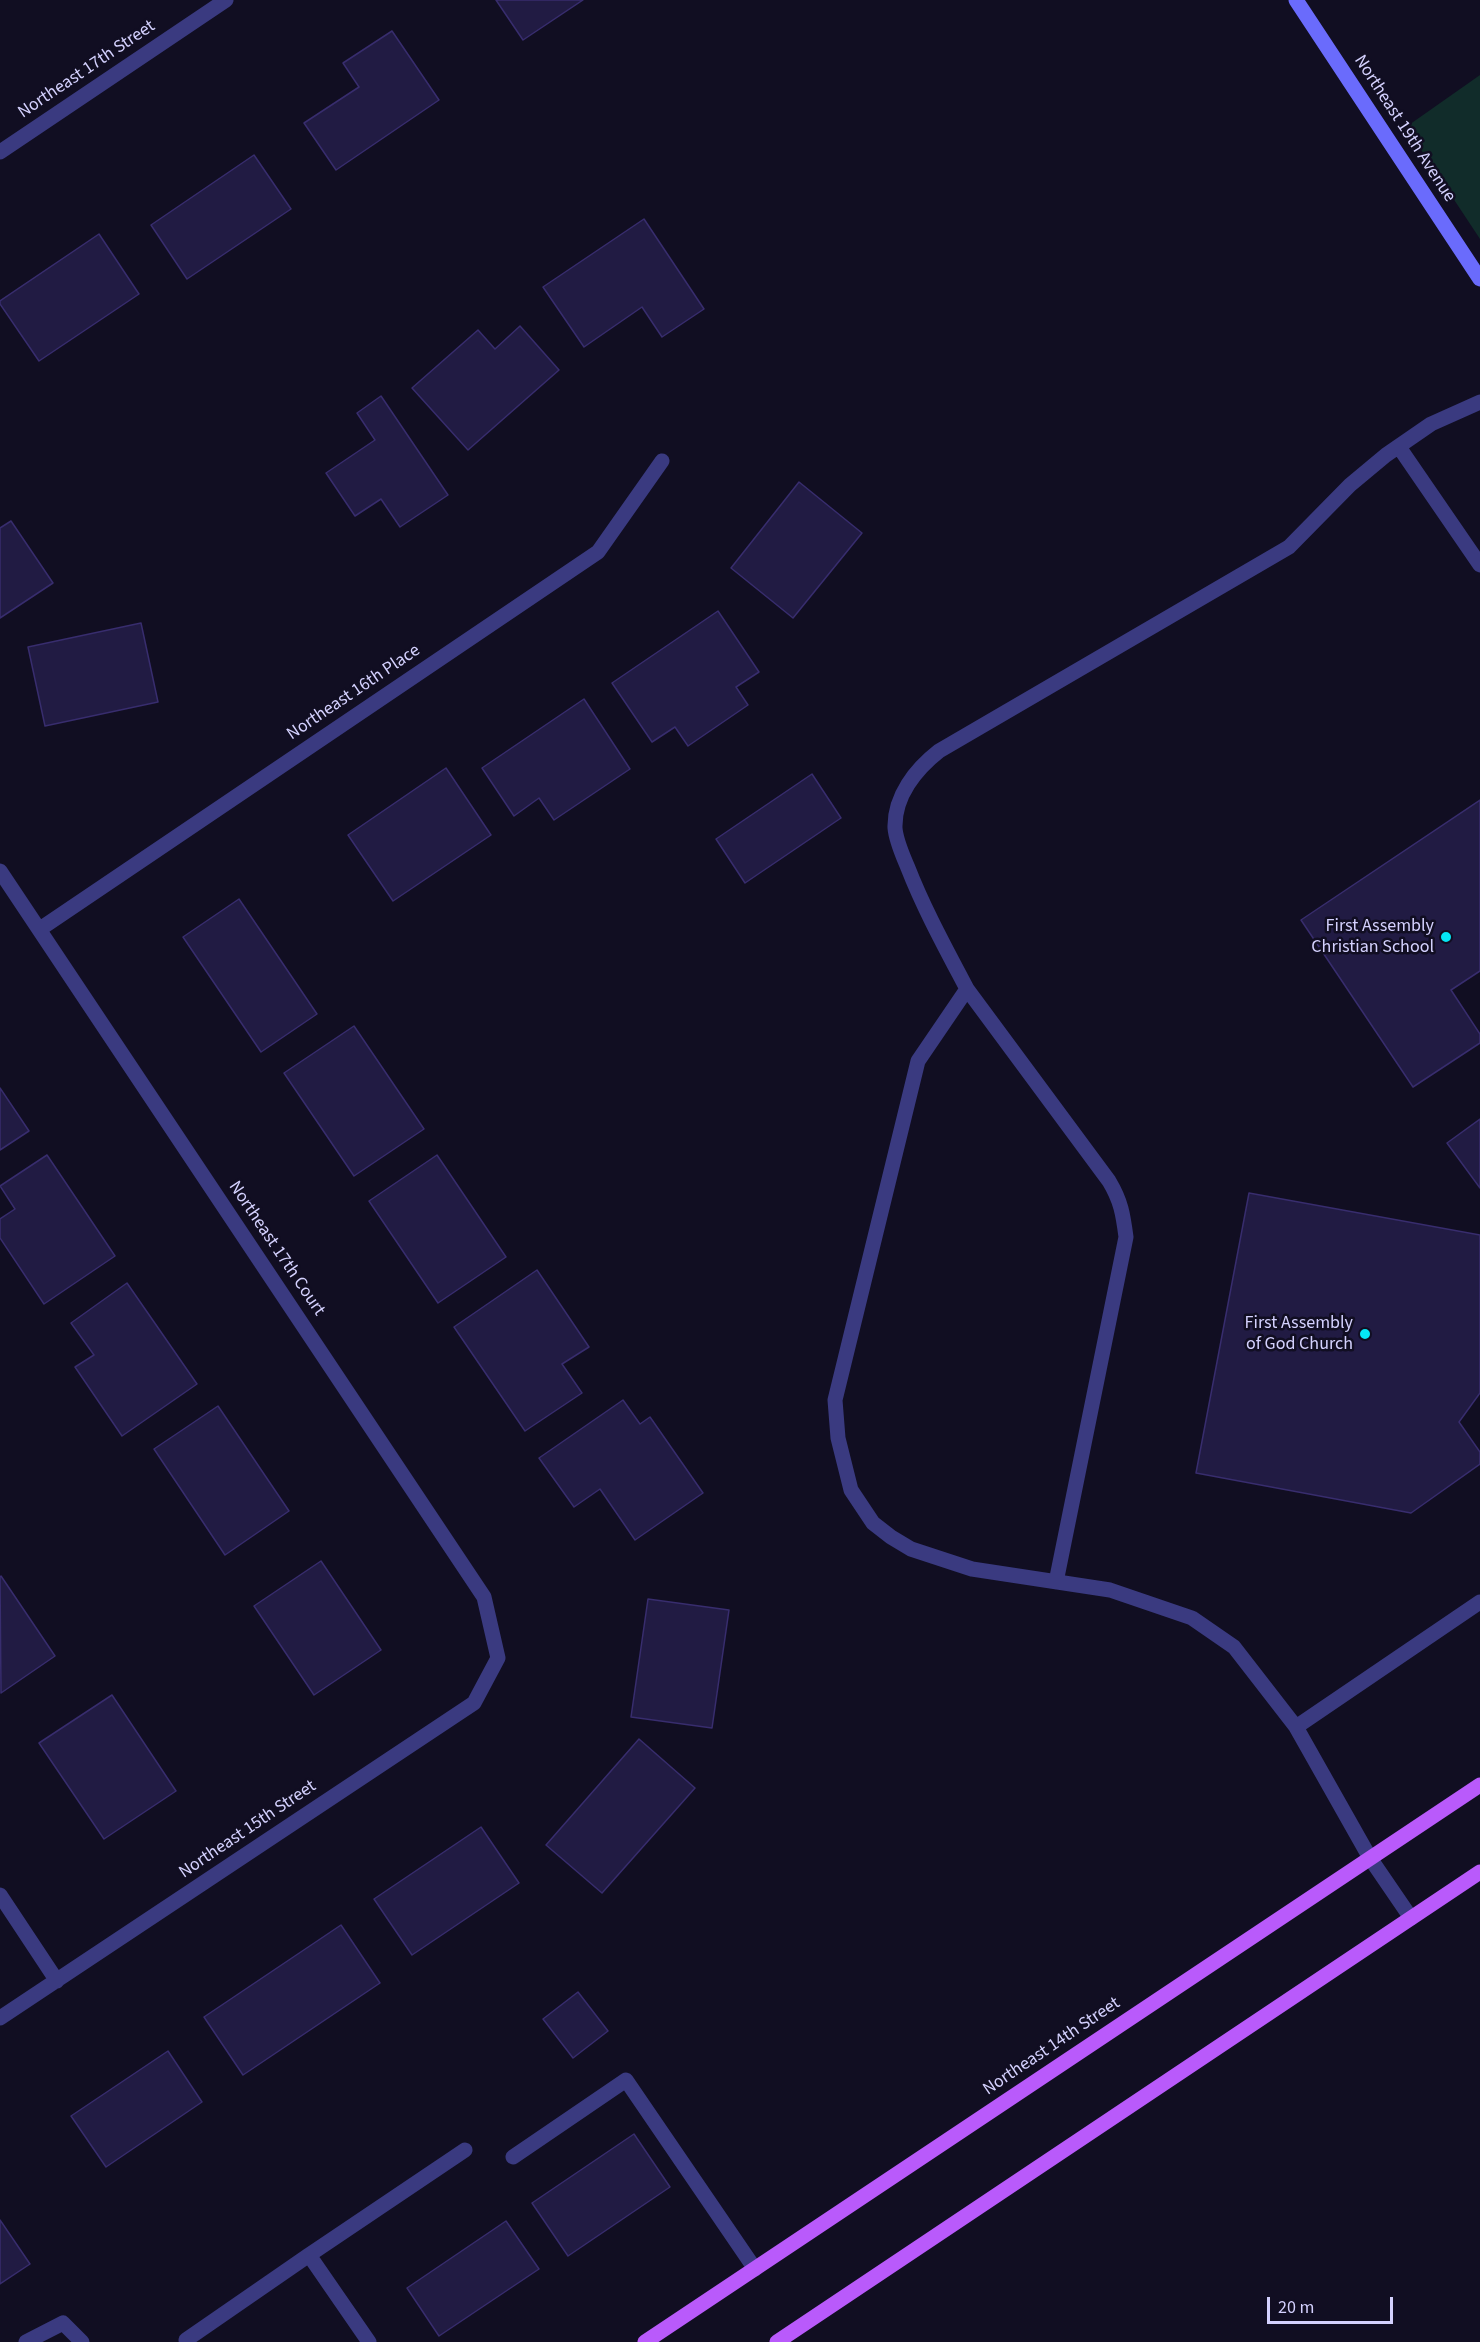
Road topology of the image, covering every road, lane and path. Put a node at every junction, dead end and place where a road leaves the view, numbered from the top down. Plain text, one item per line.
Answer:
1 (226, 0) edge
2 (1296, 0) edge
3 (0, 152) edge
4 (1480, 279) edge
5 (1480, 402) edge
6 (1399, 447) junction
7 (662, 461) dead end
8 (1480, 565) edge
9 (0, 872) edge
10 (40, 929) junction
11 (967, 989) junction
12 (1056, 1582) junction
13 (1480, 1602) edge
14 (498, 1658) joint
15 (1296, 1727) junction
16 (1480, 1785) edge
17 (1370, 1858) junction
18 (1480, 1872) edge
19 (0, 1895) edge
20 (1411, 1918) junction
21 (57, 1980) junction
22 (0, 2018) edge
23 (465, 2150) dead end
24 (513, 2157) dead end
25 (309, 2255) junction
26 (755, 2269) junction
27 (186, 2340) dead end
28 (27, 2342) edge
29 (82, 2342) edge
30 (369, 2342) edge
31 (645, 2342) edge
32 (777, 2342) edge

1 - 3 street, Northeast 17th Street
2 - 4 street, Northeast 19th Avenue
5 - 6 street
6 - 8 street
6 - 11 street
7 - 10 street, Northeast 16th Place
9 - 10 street, Northeast 17th Court
10 - 14 street, Northeast 17th Court
11 - 12 street
11 - 12 street
12 - 15 street
13 - 15 street
14 - 21 street, Northeast 15th Street
15 - 17 street
16 - 17 main road, Northeast 14th Street
17 - 20 street
17 - 26 main road, Northeast 14th Street
18 - 20 main road
19 - 21 street
20 - 32 main road
21 - 22 street, Northeast 15th Street
23 - 25 street
24 - 26 street
25 - 27 street
25 - 30 street
26 - 31 main road, Northeast 14th Street
28 - 29 street

